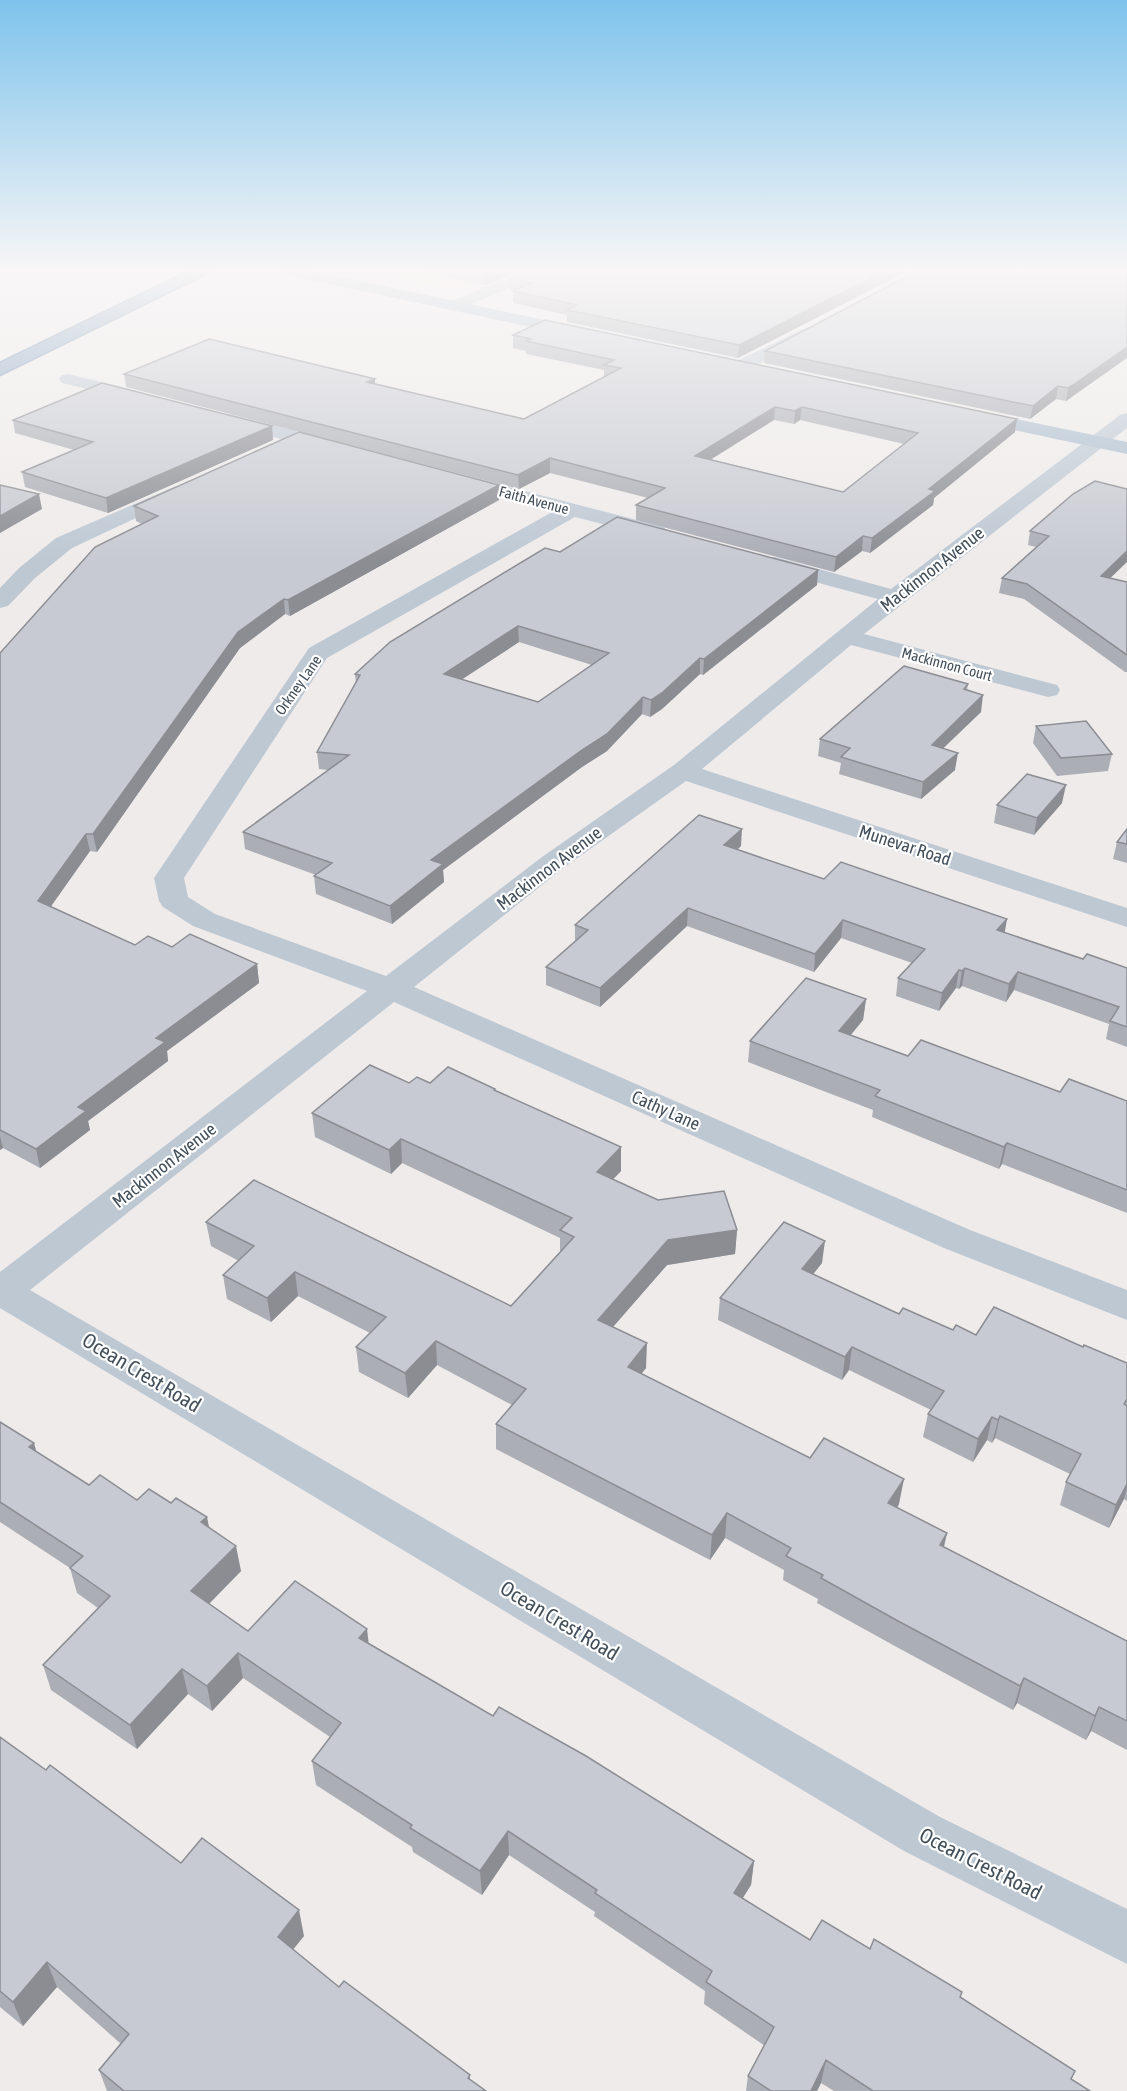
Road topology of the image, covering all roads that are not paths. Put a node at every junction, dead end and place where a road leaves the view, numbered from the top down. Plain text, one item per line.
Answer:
1 (748, 368) edge
2 (764, 371) edge
3 (68, 379) dead end
4 (160, 402) edge
5 (959, 412) edge
6 (206, 414) edge
7 (1127, 419) edge
8 (298, 438) junction
9 (1097, 442) junction
10 (1127, 448) edge
11 (266, 452) edge
12 (355, 453) edge
13 (435, 474) edge
14 (192, 485) edge
15 (572, 510) junction
16 (674, 537) edge
17 (753, 559) edge
18 (895, 597) junction
19 (0, 601) edge
20 (846, 637) junction
21 (1048, 690) dead end
22 (683, 771) junction
23 (1127, 918) edge
24 (204, 920) joint
25 (392, 989) junction
26 (1, 1291) edge
27 (1127, 1306) edge
28 (1127, 1937) edge

1 - 2 main road
3 - 4 street
5 - 9 main road
6 - 8 street
7 - 9 street, Mackinnon Avenue
8 - 11 street
8 - 12 street
9 - 10 main road
9 - 18 street, Mackinnon Avenue
13 - 15 street, Faith Avenue
14 - 19 street
15 - 16 street, Faith Avenue
15 - 24 street, Orkney Lane
17 - 18 street
18 - 20 street, Mackinnon Avenue
20 - 21 street, Mackinnon Court
20 - 22 street, Mackinnon Avenue
22 - 23 street, Munevar Road
22 - 25 street, Mackinnon Avenue
24 - 25 street, Cathy Lane
25 - 26 street, Mackinnon Avenue
25 - 27 street, Cathy Lane
26 - 28 street, Ocean Crest Road

